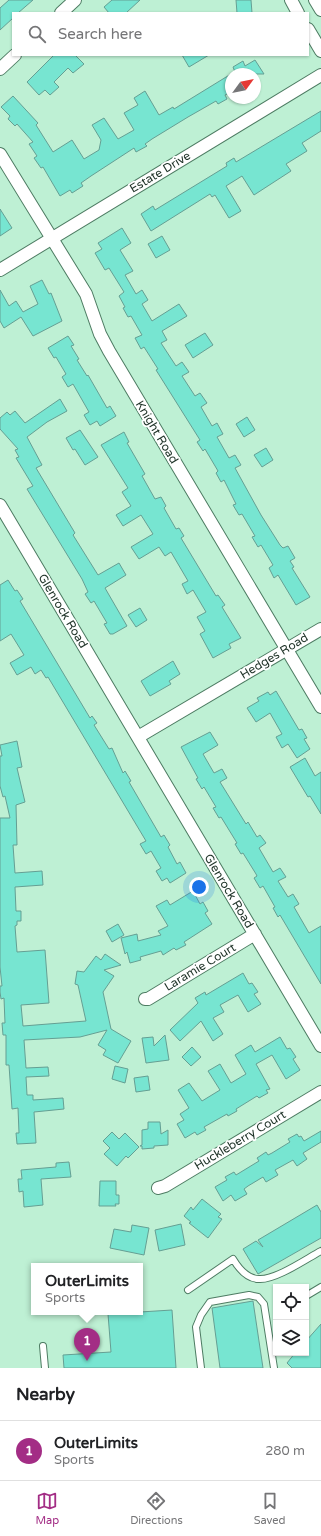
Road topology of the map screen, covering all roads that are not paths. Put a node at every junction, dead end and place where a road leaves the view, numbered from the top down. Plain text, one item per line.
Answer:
1 (75, 0) edge
2 (291, 0) edge
3 (315, 0) edge
4 (321, 10) edge
5 (62, 12) edge
6 (297, 12) edge
7 (309, 31) edge
8 (321, 51) edge
9 (15, 56) edge
10 (0, 69) edge
11 (321, 75) edge
12 (0, 154) edge
13 (52, 238) junction
14 (0, 270) edge
15 (0, 505) edge
16 (321, 629) edge
17 (286, 649) junction
18 (321, 707) edge
19 (138, 737) junction
20 (255, 934) junction
21 (145, 999) dead end
22 (321, 1046) edge
23 (321, 1092) edge
24 (158, 1188) dead end
25 (321, 1251) edge
26 (321, 1287) edge
27 (188, 1290) dead end
28 (309, 1294) edge
29 (43, 1346) dead end
30 (45, 1368) edge
31 (201, 1368) edge
32 (274, 1368) edge

1 - 5 street
2 - 6 street
3 - 4 street
7 - 8 street
9 - 10 street
11 - 13 street, Estate Drive
12 - 13 street, Knight Road
13 - 14 street, Estate Drive
13 - 17 street, Knight Road
15 - 19 street, Glenrock Road
16 - 17 street, Hedges Road
17 - 18 street, Knight Road
17 - 19 street, Hedges Road
19 - 20 street, Glenrock Road
20 - 21 street, Laramie Court
20 - 22 street, Glenrock Road
23 - 24 street, Huckleberry Court
25 - 27 lane
26 - 28 lane
29 - 30 lane
31 - 32 lane

